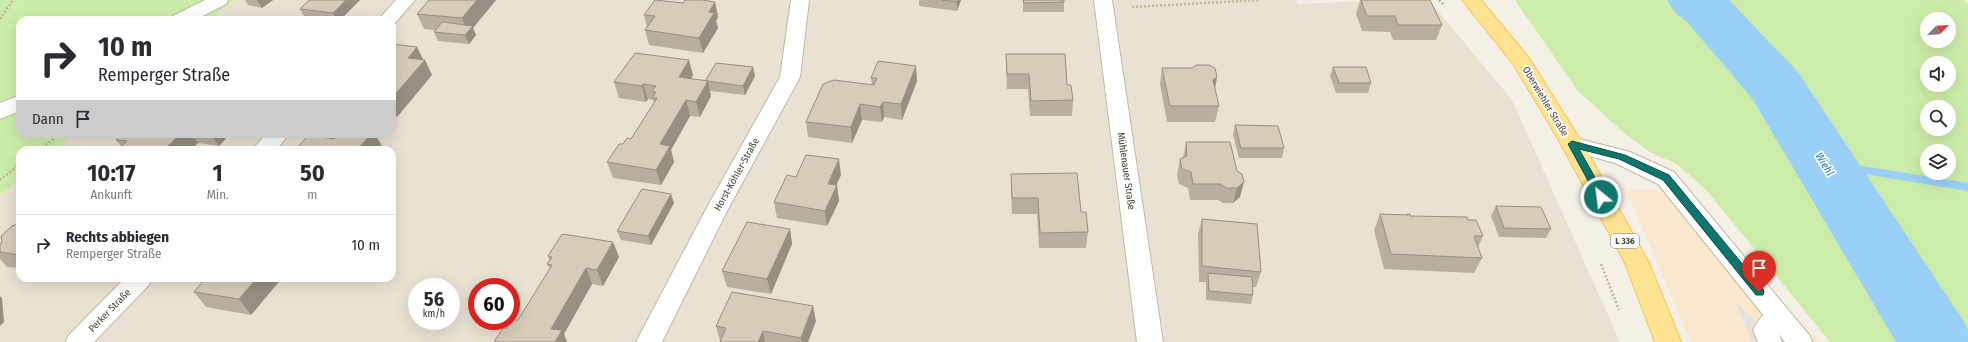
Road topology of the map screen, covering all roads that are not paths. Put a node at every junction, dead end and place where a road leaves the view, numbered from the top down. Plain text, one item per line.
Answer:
1 (219, 0) edge
2 (406, 0) edge
3 (800, 0) edge
4 (1471, 0) edge
5 (1103, 4) edge
6 (188, 16) edge
7 (391, 16) edge
8 (16, 104) edge
9 (0, 112) edge
10 (274, 138) edge
11 (1572, 144) junction
12 (267, 146) edge
13 (136, 282) edge
14 (1778, 315) junction
15 (78, 342) edge
16 (649, 342) edge
17 (1150, 342) edge
18 (1668, 342) edge
19 (1770, 342) edge
20 (1800, 342) edge

1 - 6 street
2 - 7 street
3 - 16 street, Horst-Köhler-Straße
4 - 11 main road, Oberwiehler Straße / L 336
5 - 17 street, Mühlenauer Straße
8 - 9 street
10 - 12 street
11 - 14 street
11 - 18 main road, Oberwiehler Straße / L 336
13 - 15 street, Perker Straße
14 - 19 lane
14 - 20 street

